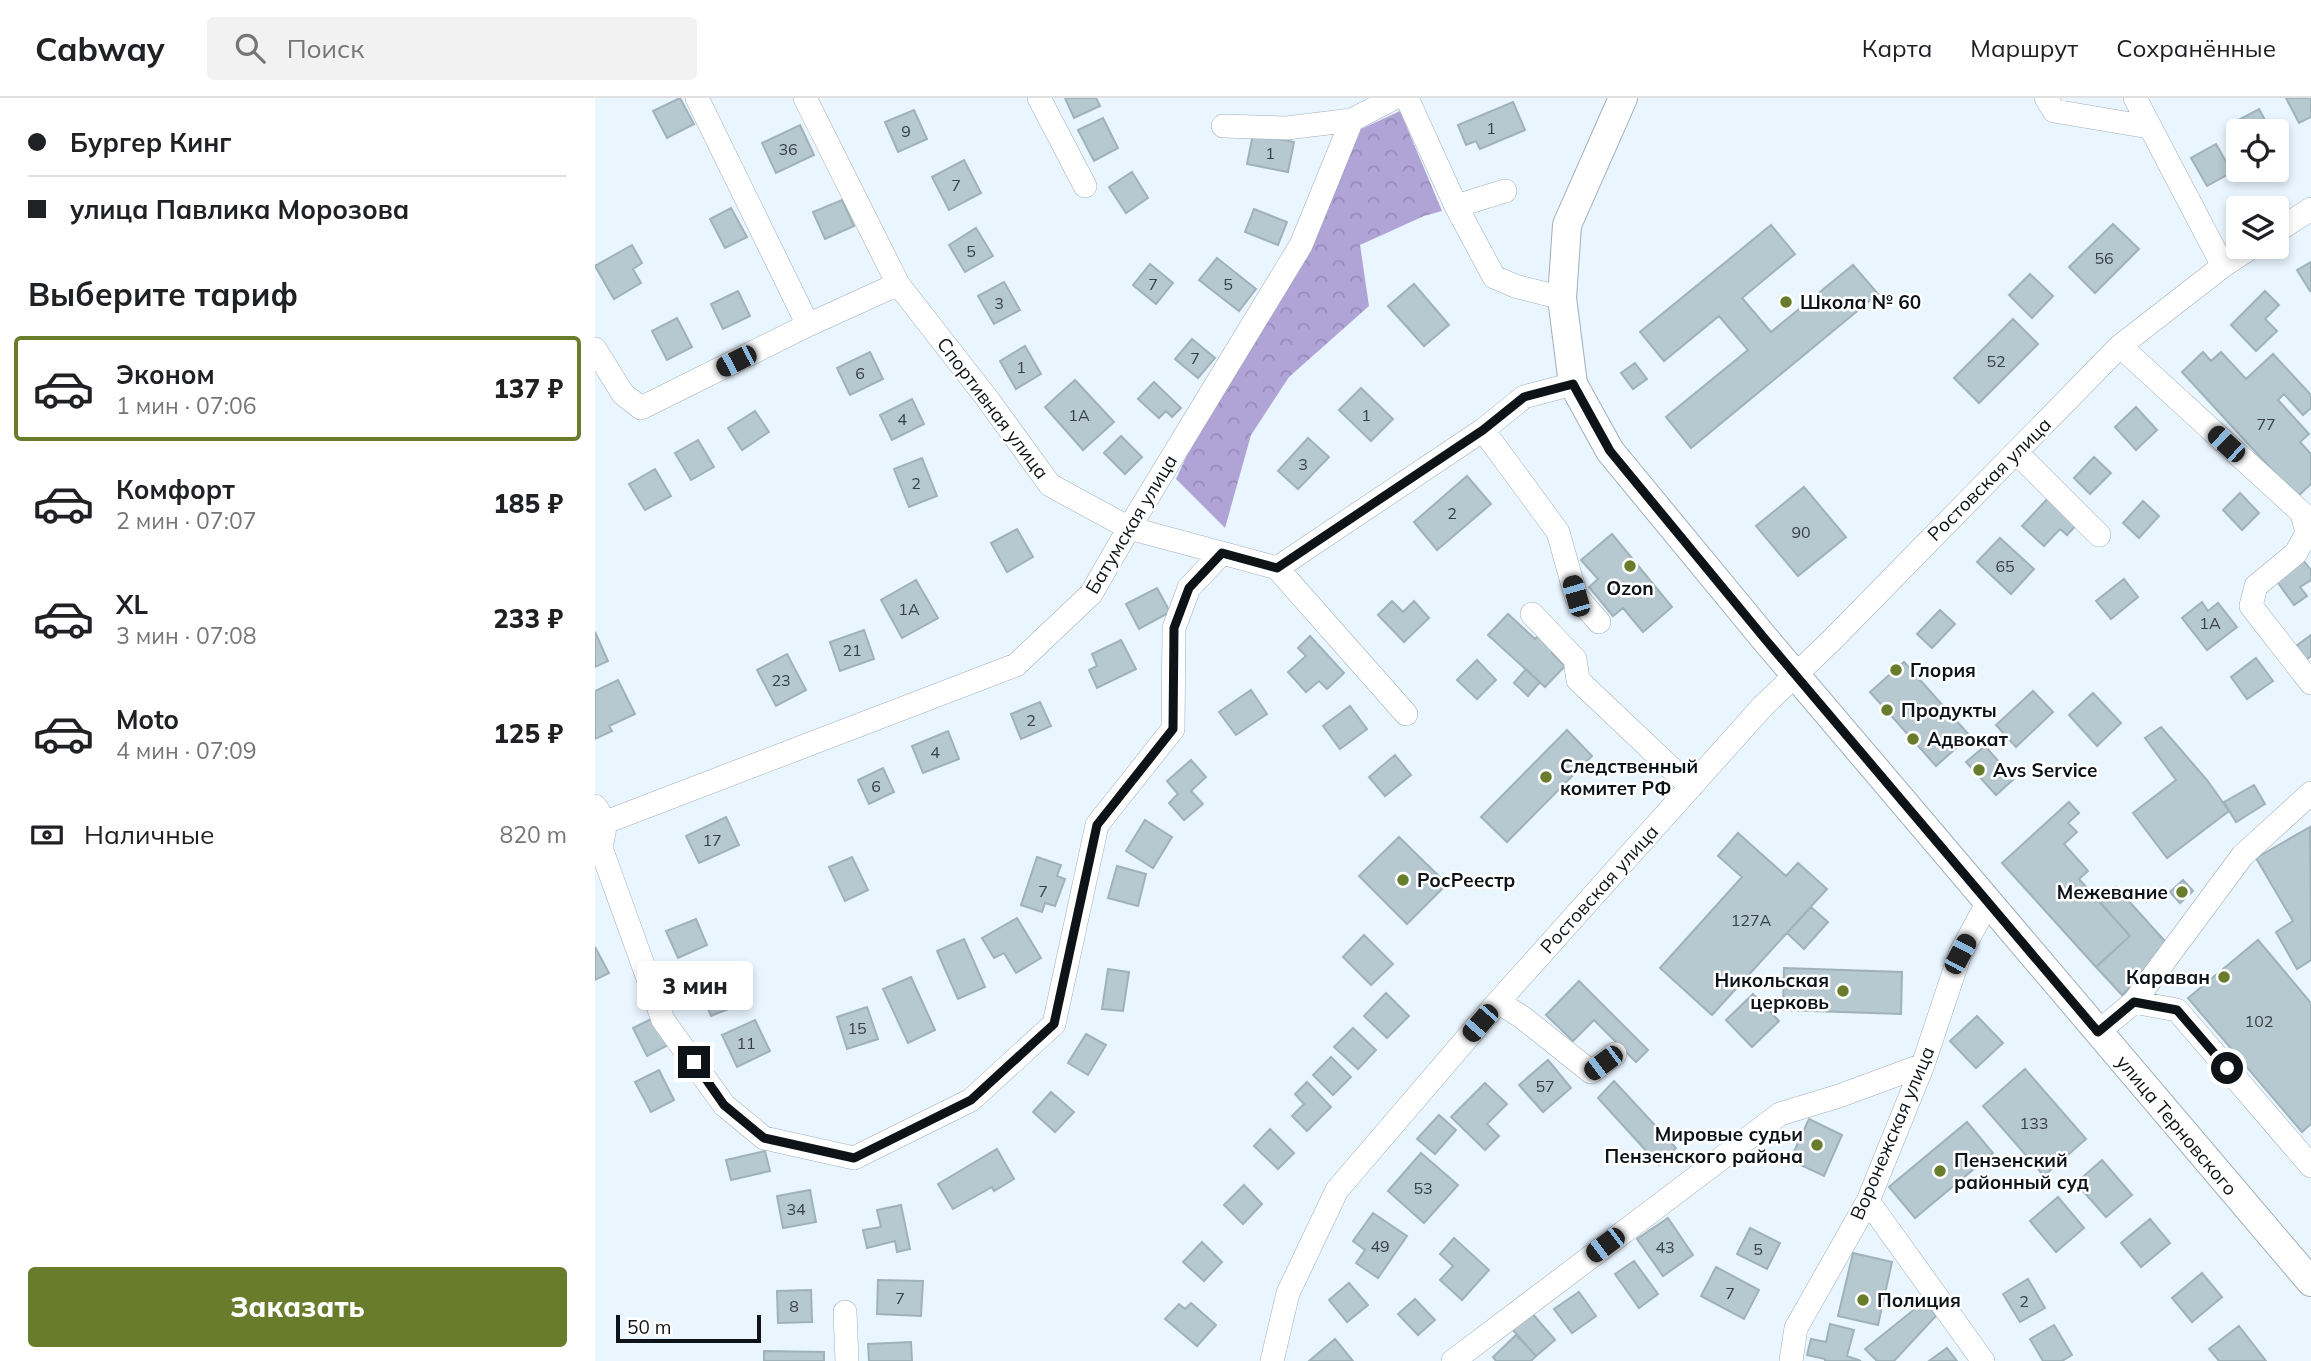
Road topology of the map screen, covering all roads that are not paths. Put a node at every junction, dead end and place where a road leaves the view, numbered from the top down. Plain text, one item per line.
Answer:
1 (697, 98) edge
2 (805, 98) edge
3 (1039, 98) edge
4 (1395, 98) edge
5 (1407, 98) edge
6 (1623, 98) edge
7 (2046, 98) edge
8 (2135, 98) edge
9 (1352, 120) junction
10 (1223, 126) dead end
11 (2149, 127) junction
12 (1085, 186) dead end
13 (1505, 191) dead end
14 (1456, 206) junction
15 (2311, 209) edge
16 (2289, 223) edge
17 (2234, 259) edge
18 (2223, 266) junction
19 (898, 284) junction
20 (1562, 298) junction
21 (808, 325) junction
22 (2120, 346) junction
23 (595, 349) edge
24 (1573, 384) junction
25 (1483, 430) junction
26 (2015, 452) junction
27 (1129, 528) junction
28 (2099, 535) dead end
29 (1222, 553) junction
30 (1277, 568) junction
31 (1532, 614) dead end
32 (1599, 622) dead end
33 (1795, 675) junction
34 (2311, 683) edge
35 (1406, 714) dead end
36 (1691, 787) junction
37 (2311, 793) edge
38 (599, 819) edge
39 (1988, 902) junction
40 (1498, 1002) junction
41 (2134, 1002) junction
42 (2098, 1032) junction
43 (1615, 1054) dead end
44 (1923, 1065) junction
45 (2311, 1166) edge
46 (1868, 1201) junction
47 (2307, 1268) edge
48 (845, 1312) dead end
49 (847, 1361) edge
50 (1272, 1361) edge
51 (1453, 1361) edge
52 (1791, 1361) edge
53 (1983, 1361) edge

1 - 21 street
2 - 19 street, Спортивная улица
3 - 12 street
4 - 9 street
5 - 14 street
6 - 20 main road, улица Терновского
7 - 11 street
8 - 11 street
9 - 10 street
9 - 27 street, Батумская улица
11 - 18 street
13 - 14 street
14 - 20 street
15 - 16 street
17 - 18 street, Ростовская улица
18 - 22 street, Ростовская улица
19 - 21 street
19 - 27 street, Спортивная улица
20 - 24 main road, улица Терновского
21 - 23 street
22 - 26 street, Ростовская улица
22 - 34 street
24 - 25 street
24 - 33 main road, улица Терновского
25 - 30 street
25 - 32 street
26 - 28 street
26 - 33 street, Ростовская улица
27 - 29 street, Спортивная улица
27 - 38 street, Батумская улица
29 - 30 street, Спортивная улица
29 - 38 street
30 - 35 street
31 - 36 street
33 - 36 street, Ростовская улица
33 - 39 main road, улица Терновского
36 - 40 street, Ростовская улица
37 - 41 street
39 - 42 main road, улица Терновского
39 - 44 street, Воронежская улица
40 - 43 street
40 - 50 street, Ростовская улица
41 - 42 street
41 - 45 street
42 - 47 main road, улица Терновского
44 - 46 street, Воронежская улица
44 - 51 street
46 - 52 street, Воронежская улица
46 - 53 street
48 - 49 street

